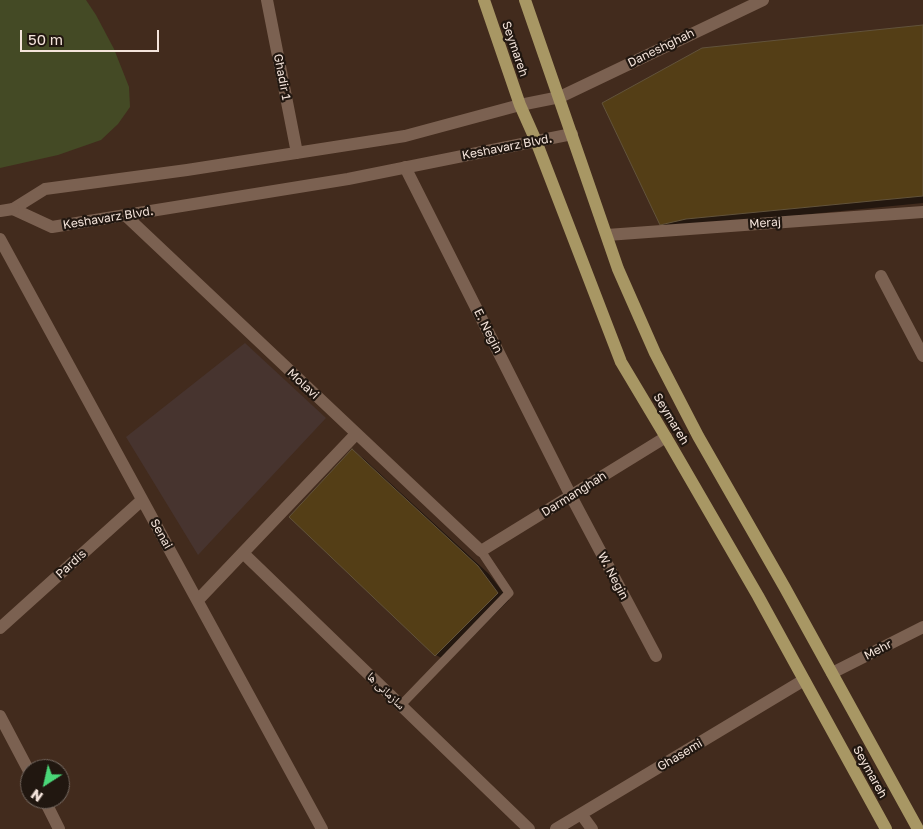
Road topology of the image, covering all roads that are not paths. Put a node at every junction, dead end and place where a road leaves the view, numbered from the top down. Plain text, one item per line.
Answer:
1 (267, 0) edge
2 (484, 0) edge
3 (525, 0) edge
4 (758, 1) edge
5 (560, 97) junction
6 (520, 105) junction
7 (572, 134) junction
8 (536, 141) junction
9 (297, 153) junction
10 (405, 167) junction
11 (13, 209) junction
12 (0, 211) edge
13 (923, 212) edge
14 (125, 215) junction
15 (607, 235) junction
16 (2, 245) edge
17 (881, 276) dead end
18 (923, 356) edge
19 (356, 434) junction
20 (666, 437) junction
21 (571, 496) junction
22 (142, 500) junction
23 (481, 551) junction
24 (243, 552) junction
25 (198, 600) junction
26 (923, 627) edge
27 (0, 628) edge
28 (656, 656) dead end
29 (832, 674) junction
30 (804, 680) junction
31 (401, 705) junction
32 (0, 716) edge
33 (23, 759) edge
34 (49, 809) edge
35 (581, 814) junction
36 (59, 829) edge
37 (322, 829) edge
38 (529, 829) edge
39 (556, 829) edge
40 (592, 829) edge
41 (886, 829) edge
42 (918, 829) edge

1 - 9 street, Ghadir 1
2 - 6 main road, Seymareh
3 - 5 main road, Seymareh
4 - 5 street, Daneshghah
5 - 6 street, Daneshghah
5 - 7 main road, Seymareh
6 - 8 main road, Seymareh
6 - 9 street
7 - 8 street, Keshavarz Blvd.
7 - 15 main road, Seymareh
8 - 10 street, Keshavarz Blvd.
8 - 20 main road, Seymareh
9 - 11 street
10 - 14 street, Keshavarz Blvd.
10 - 21 street, E. Negin
11 - 12 street
11 - 14 street, Keshavarz Blvd.
13 - 15 street, Meraj
14 - 19 street, Molavi
15 - 29 main road, Seymareh
16 - 22 street, Senai
17 - 18 street
19 - 23 street, Molavi
19 - 24 street
20 - 21 street, Darmanghah
20 - 30 main road, Seymareh
21 - 23 street, Darmanghah
21 - 28 street, W. Negin
22 - 25 street, Senai
22 - 27 street, Pardis
23 - 31 lane
24 - 25 street
24 - 31 street, سازمانی ها
25 - 37 street, Senai
26 - 29 street, Mehr
29 - 42 main road, Seymareh
30 - 35 street, Ghasemi
30 - 41 main road, Seymareh
31 - 38 street, سازمانی ها
32 - 33 street
34 - 36 street
35 - 39 street, Ghasemi
35 - 40 street

